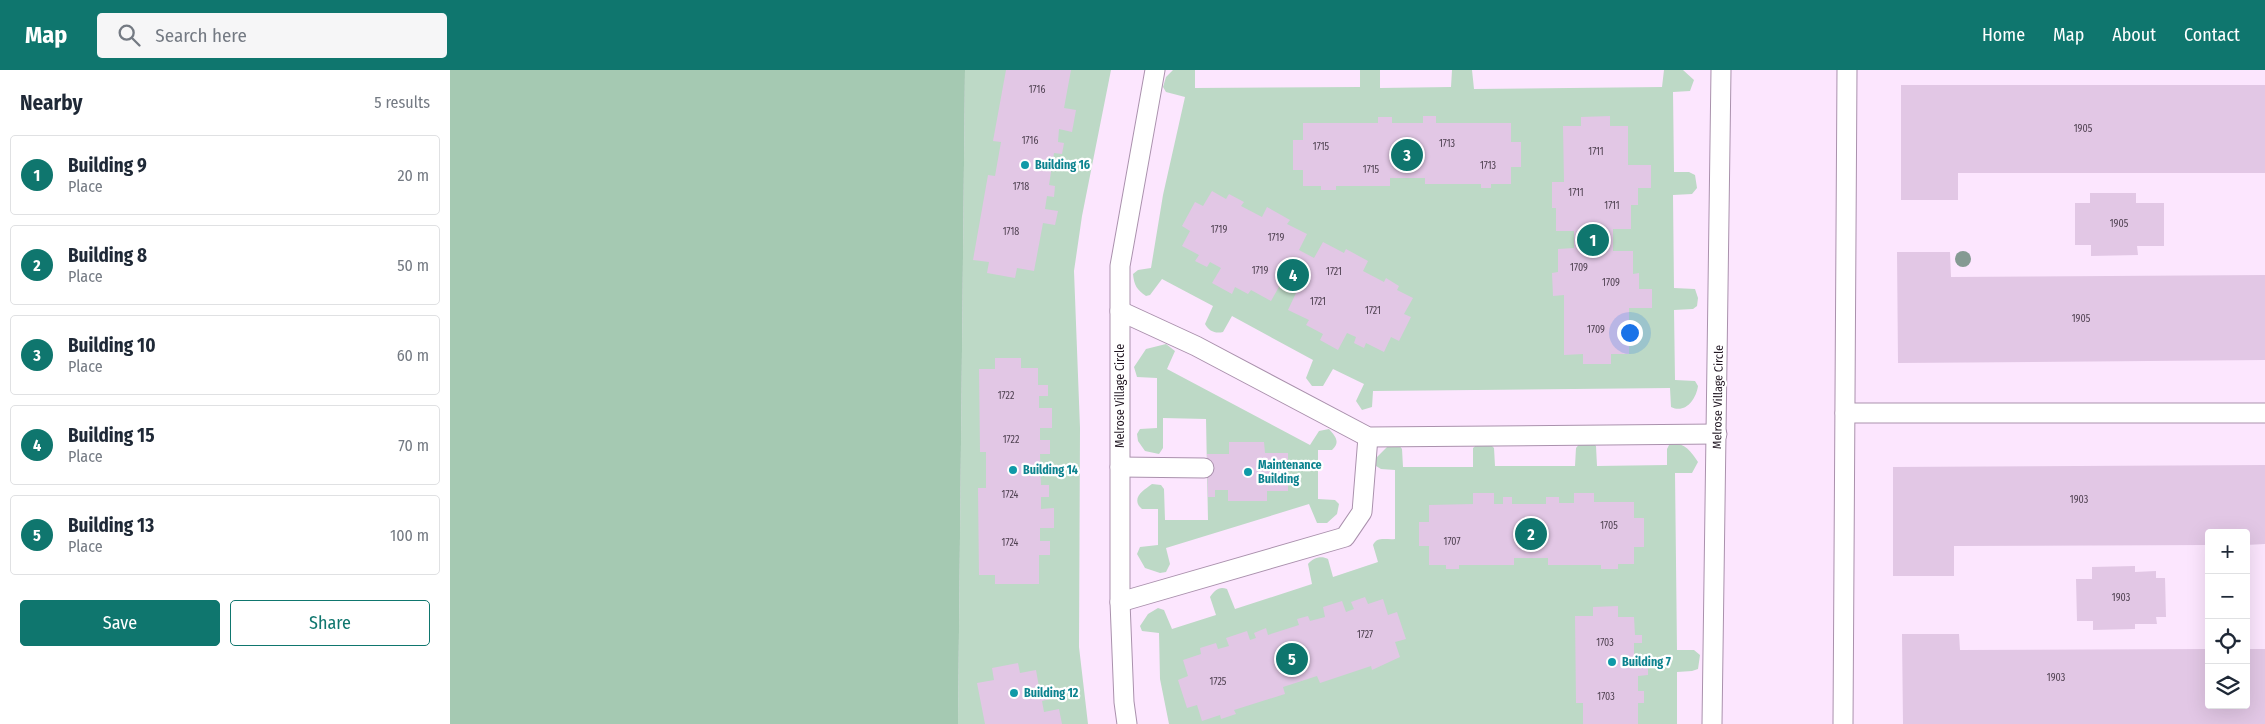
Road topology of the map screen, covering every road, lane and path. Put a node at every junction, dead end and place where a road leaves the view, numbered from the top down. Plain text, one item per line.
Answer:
1 (1155, 70) edge
2 (1721, 70) edge
3 (1848, 70) edge
4 (1120, 311) junction
5 (1845, 413) junction
6 (2265, 413) edge
7 (1718, 434) junction
8 (1368, 437) junction
9 (1120, 467) junction
10 (1204, 468) dead end
11 (1120, 602) junction
12 (1127, 724) edge
13 (1712, 724) edge
14 (1843, 724) edge

1 - 4 lane, Melrose Village Circle
2 - 7 lane, Melrose Village Circle
3 - 5 lane
4 - 8 lane
4 - 9 lane, Melrose Village Circle
5 - 6 lane
5 - 14 lane
7 - 8 lane
7 - 13 lane, Melrose Village Circle
8 - 11 lane
9 - 10 lane
9 - 11 lane, Melrose Village Circle
11 - 12 lane, Melrose Village Circle

